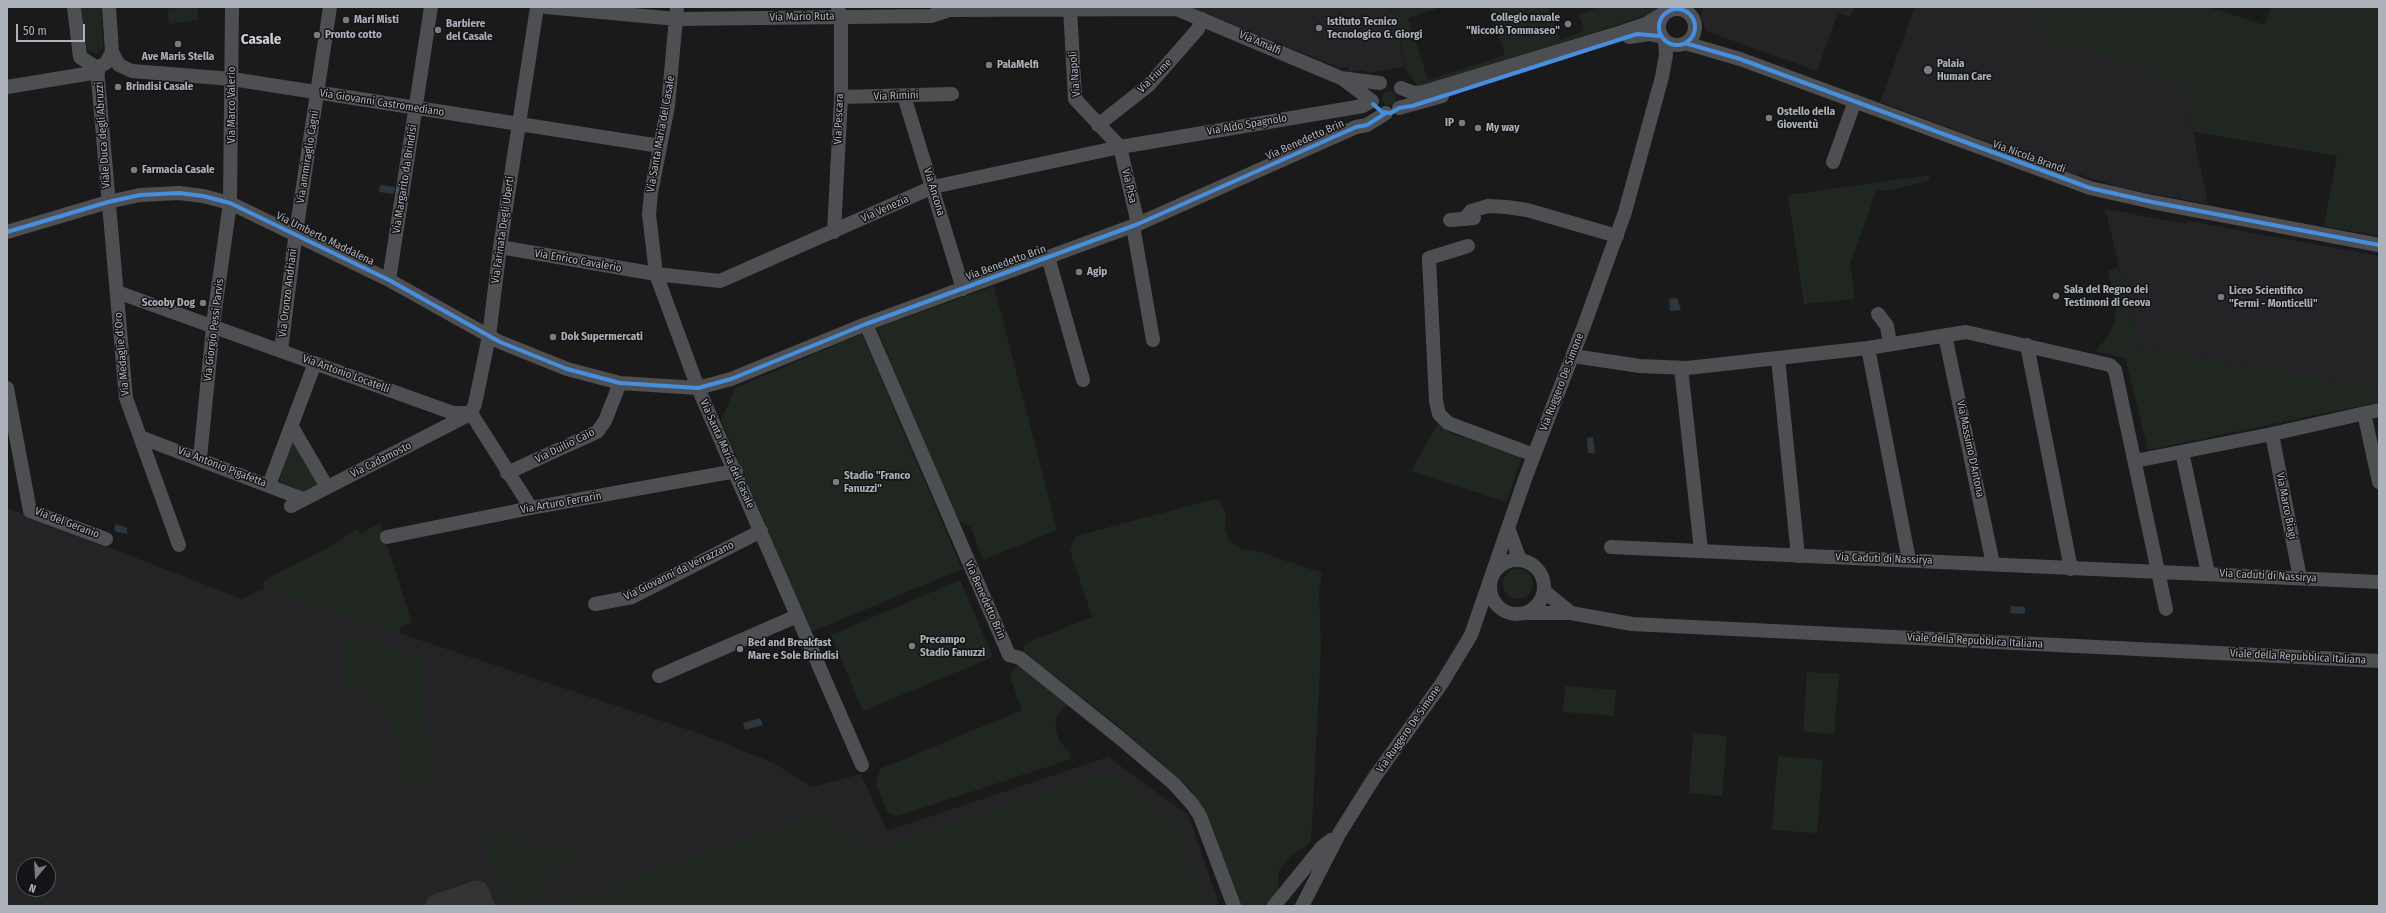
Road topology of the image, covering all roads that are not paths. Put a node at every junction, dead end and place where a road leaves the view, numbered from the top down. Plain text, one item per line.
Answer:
1 (109, 7) edge
2 (232, 7) edge
3 (330, 7) edge
4 (431, 7) edge
5 (537, 7) edge
6 (546, 7) edge
7 (73, 8) edge
8 (1070, 8) edge
9 (1176, 8) edge
10 (1670, 10) edge
11 (839, 12) edge
12 (931, 12) edge
13 (677, 13) edge
14 (1694, 16) edge
15 (1202, 19) junction
16 (1663, 38) junction
17 (1682, 44) junction
18 (112, 52) junction
19 (1740, 59) junction
20 (98, 70) junction
21 (1662, 77) junction
22 (1341, 78) junction
23 (232, 79) junction
24 (1380, 83) junction
25 (7, 87) edge
26 (1401, 88) junction
27 (1358, 90) junction
28 (319, 93) junction
29 (952, 94) dead end
30 (904, 96) junction
31 (841, 98) junction
32 (1855, 101) junction
33 (1373, 102) junction
34 (1356, 107) junction
35 (416, 108) junction
36 (1399, 108) junction
37 (1386, 113) junction
38 (518, 125) junction
39 (1098, 125) junction
40 (1356, 127) junction
41 (660, 146) junction
42 (1120, 147) junction
43 (1832, 162) dead end
44 (933, 187) junction
45 (108, 202) junction
46 (230, 203) junction
47 (1450, 220) dead end
48 (1135, 225) junction
49 (7, 232) edge
50 (834, 232) junction
51 (296, 236) junction
52 (1617, 236) junction
53 (2379, 245) edge
54 (1468, 246) dead end
55 (500, 247) junction
56 (1048, 257) junction
57 (656, 274) junction
58 (389, 280) junction
59 (963, 288) junction
60 (117, 292) junction
61 (1878, 314) dead end
62 (866, 324) junction
63 (213, 326) junction
64 (1945, 335) junction
65 (489, 336) junction
66 (1153, 340) dead end
67 (1890, 344) junction
68 (2027, 346) junction
69 (1868, 348) junction
70 (281, 351) junction
71 (1573, 356) junction
72 (1778, 358) junction
73 (315, 363) junction
74 (1682, 368) junction
75 (1083, 380) dead end
76 (620, 383) junction
77 (7, 388) edge
78 (698, 388) junction
79 (2379, 410) edge
80 (471, 413) junction
81 (2364, 413) junction
82 (292, 427) junction
83 (2272, 434) junction
84 (140, 437) junction
85 (2182, 452) junction
86 (1534, 455) junction
87 (200, 458) junction
88 (2135, 461) junction
89 (736, 471) junction
90 (507, 473) junction
91 (2379, 482) edge
92 (269, 485) junction
93 (327, 487) junction
94 (303, 499) junction
95 (291, 506) dead end
96 (531, 508) junction
97 (1508, 528) junction
98 (761, 531) junction
99 (387, 537) dead end
100 (106, 539) dead end
101 (179, 545) dead end
102 (1611, 548) dead end
103 (1701, 550) junction
104 (1798, 556) junction
105 (1520, 560) junction
106 (1909, 560) junction
107 (1992, 564) junction
108 (2071, 569) junction
109 (2158, 571) junction
110 (2208, 574) junction
111 (2300, 578) junction
112 (1490, 580) junction
113 (2379, 582) edge
114 (1544, 591) junction
115 (595, 604) dead end
116 (2166, 609) dead end
117 (1502, 610) junction
118 (1527, 613) junction
119 (1571, 613) junction
120 (797, 616) junction
121 (1476, 622) junction
122 (2379, 661) edge
123 (659, 676) dead end
124 (862, 765) dead end
125 (1339, 834) junction
126 (1234, 906) edge
127 (1274, 906) edge
128 (1302, 906) edge

1 - 18 street
2 - 23 street, Via Marco Valerio
3 - 28 street, Via ammiraglio Cagni
4 - 35 street, Via Margarito da Brindisi
5 - 38 street
6 - 13 street, Via Mario Ruta
7 - 20 street, Viale Duca degli Abruzzi
8 - 9 street, Via Amalfi
8 - 12 street, Via Mario Ruta
8 - 39 street, Via Napoli
9 - 15 street, Via Amalfi
10 - 14 street
10 - 16 street
10 - 26 street
11 - 12 street, Via Mario Ruta
11 - 13 street, Via Mario Ruta
11 - 31 street, Via Pescara
13 - 41 street, Via Santa Maria del Casale
14 - 17 street
14 - 19 street, Via Nicola Brandi
15 - 22 street, Via Amalfi
15 - 39 street, Via Fiume
16 - 17 street
16 - 21 street, Via Ruggero De Simone
16 - 36 street, Via Benedetto Brin
17 - 19 street, Via Nicola Brandi
17 - 21 street, Via Ruggero De Simone
18 - 20 street, Viale Duca degli Abruzzi
18 - 23 street, Via Giovanni Castromediano
19 - 32 street, Via Nicola Brandi
20 - 25 street
20 - 45 street, Viale Duca degli Abruzzi
21 - 52 street, Via Ruggero De Simone
22 - 24 street, Via Amalfi
22 - 27 street, Via Amalfi
23 - 28 street, Via Giovanni Castromediano
23 - 46 street, Via Marco Valerio
24 - 26 street
24 - 33 street, Via Benedetto Brin
26 - 36 street
27 - 33 street, Via Amalfi
27 - 34 street
28 - 35 street, Via Giovanni Castromediano
28 - 51 street, Via ammiraglio Cagni
29 - 30 street, Via Rimini
30 - 31 street, Via Rimini
30 - 44 street, Via Ancona
31 - 50 street, Via Pescara
32 - 43 street
32 - 53 street, Via Nicola Brandi
33 - 34 street, Via Aldo Spagnolo
33 - 37 street
33 - 40 street, Via Benedetto Brin
34 - 42 street, Via Aldo Spagnolo
35 - 38 street, Via Giovanni Castromediano
35 - 58 street, Via Margarito da Brindisi
36 - 37 street, Via Benedetto Brin
37 - 40 street, Via Benedetto Brin
38 - 41 street, Via Giovanni Castromediano
38 - 55 street, Via Farinata Degli Uberti
39 - 42 street, Via Napoli
40 - 48 street, Via Benedetto Brin
41 - 57 street, Via Santa Maria del Casale
42 - 44 street, Via Venezia
42 - 48 street, Via Pisa
44 - 50 street, Via Venezia
44 - 59 street, Via Ancona
45 - 46 street, Via Umberto Maddalena
45 - 49 street, Via Umberto Maddalena
45 - 60 street, Via Medaglie d'Oro
46 - 51 street, Via Umberto Maddalena
46 - 63 street, Via Giorgio Pessi Parvis
47 - 52 street
48 - 56 street, Via Benedetto Brin
48 - 66 street
50 - 57 street, Via Venezia
51 - 58 street, Via Umberto Maddalena
51 - 70 street, Via Oronzo Andriani
52 - 71 street, Via Ruggero De Simone
54 - 86 street
55 - 57 street, Via Enrico Cavalerio
55 - 65 street, Via Farinata Degli Uberti
56 - 59 street, Via Benedetto Brin
56 - 75 street, Via Benedetto Brin
57 - 78 street, Via Santa Maria del Casale
58 - 65 street, Via Umberto Maddalena
59 - 62 street, Via Benedetto Brin
60 - 63 street, Via Antonio Locatelli
60 - 84 street, Via Medaglie d'Oro
61 - 67 street
62 - 78 street, Via Benedetto Brin
62 - 126 street, Via Benedetto Brin
63 - 70 street, Via Antonio Locatelli
63 - 87 street, Via Giorgio Pessi Parvis
64 - 67 street
64 - 68 street
64 - 107 street, Via Massimo D'Antona
65 - 76 street, Via Umberto Maddalena
65 - 80 street, Via Farinata Degli Uberti
67 - 69 street
68 - 88 street
68 - 108 street
69 - 72 street
69 - 106 street
70 - 73 street, Via Antonio Locatelli
71 - 74 street
71 - 86 street, Via Ruggero De Simone
72 - 74 street
72 - 104 street
73 - 80 street, Via Antonio Locatelli
73 - 82 street
74 - 103 street
76 - 78 street, Via Benedetto Brin
76 - 90 street, Via Duilio Caio
77 - 100 street, Via del Geranio
78 - 89 street, Via Santa Maria del Casale
79 - 81 street
80 - 90 street
80 - 93 street, Via Cadamosto
81 - 83 street
81 - 91 street
82 - 92 street
82 - 93 street
83 - 85 street
83 - 111 street, Via Marco Biagi
84 - 87 street, Via Antonio Pigafetta
84 - 101 street, Via Medaglie d'Oro
85 - 88 street
85 - 110 street
86 - 97 street, Via Ruggero De Simone
87 - 92 street, Via Antonio Pigafetta
88 - 109 street
89 - 96 street, Via Arturo Ferrarin
89 - 98 street, Via Santa Maria del Casale
90 - 96 street
92 - 94 street, Via Antonio Pigafetta
93 - 94 street, Via Cadamosto
94 - 95 street, Via Cadamosto
96 - 99 street, Via Arturo Ferrarin
97 - 105 street
97 - 112 street, Via Ruggero De Simone
98 - 115 street, Via Giovanni da Verrazzano
98 - 120 street, Via Santa Maria del Casale
102 - 103 street, Via Caduti di Nassirya
103 - 104 street, Via Caduti di Nassirya
104 - 106 street, Via Caduti di Nassirya
105 - 112 street, Via Ruggero De Simone
105 - 114 street
106 - 107 street, Via Caduti di Nassirya
107 - 108 street, Via Caduti di Nassirya
108 - 109 street, Via Caduti di Nassirya
109 - 110 street, Via Caduti di Nassirya
109 - 116 street
110 - 111 street, Via Caduti di Nassirya
111 - 113 street, Via Caduti di Nassirya
112 - 117 street, Via Ruggero De Simone
112 - 121 street, Via Ruggero De Simone
114 - 118 street
114 - 119 street, Viale della Repubblica Italiana
117 - 118 street
117 - 121 street
118 - 119 street, Viale della Repubblica Italiana
119 - 122 street, Viale della Repubblica Italiana
120 - 123 street
120 - 124 street, Via Santa Maria del Casale
121 - 125 street, Via Ruggero De Simone
125 - 127 street
125 - 128 street, Via Ruggero De Simone

